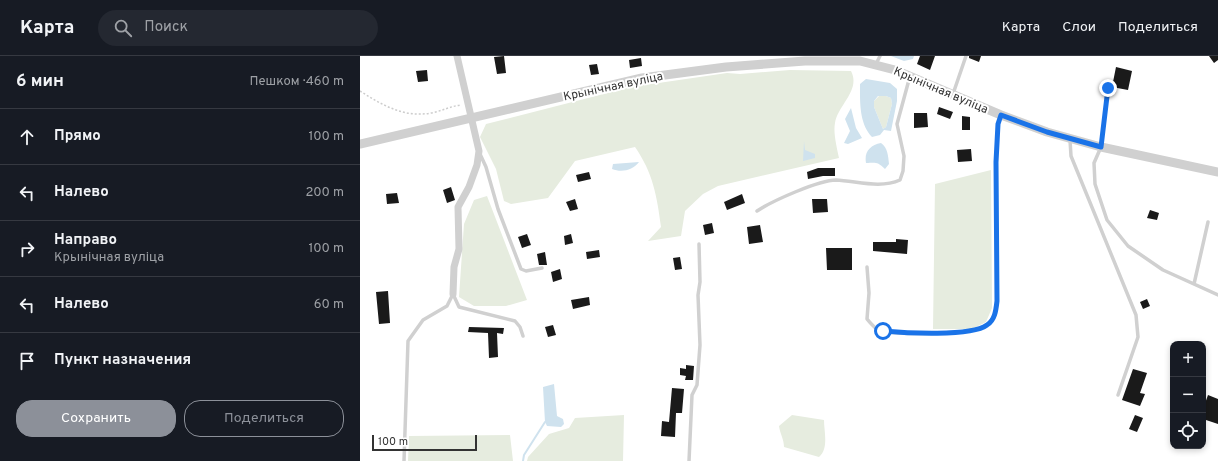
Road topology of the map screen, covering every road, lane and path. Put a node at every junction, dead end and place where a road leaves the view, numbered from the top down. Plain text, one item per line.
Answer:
1 (457, 56) edge
2 (966, 56) edge
3 (878, 60) edge
4 (910, 76) junction
5 (1108, 88) dead end
6 (360, 90) edge
7 (953, 94) junction
8 (468, 104) junction
9 (1001, 115) junction
10 (471, 119) junction
11 (1069, 139) junction
12 (360, 144) edge
13 (1101, 147) junction
14 (479, 151) junction
15 (1218, 172) edge
16 (757, 211) dead end
17 (1208, 222) dead end
18 (699, 244) dead end
19 (867, 267) dead end
20 (542, 268) dead end
21 (1194, 284) junction
22 (453, 294) junction
23 (1218, 295) edge
24 (523, 336) dead end
25 (1118, 395) dead end
26 (404, 461) edge
27 (689, 461) edge

1 - 8 street
2 - 7 lane
3 - 4 street, Крынічная вуліца
3 - 10 street, Крынічная вуліца
4 - 7 street, Крынічная вуліца
4 - 16 lane
5 - 13 lane
6 - 8 path
7 - 9 street, Крынічная вуліца
8 - 10 street
9 - 11 street, Крынічная вуліца
9 - 19 lane
10 - 12 street, Крынічная вуліца
10 - 14 street
11 - 13 street, Крынічная вуліца
11 - 25 lane
13 - 15 street, Крынічная вуліца
13 - 21 lane
14 - 20 lane
14 - 22 street
17 - 21 lane
18 - 27 lane
21 - 23 lane
22 - 24 lane
22 - 26 lane

